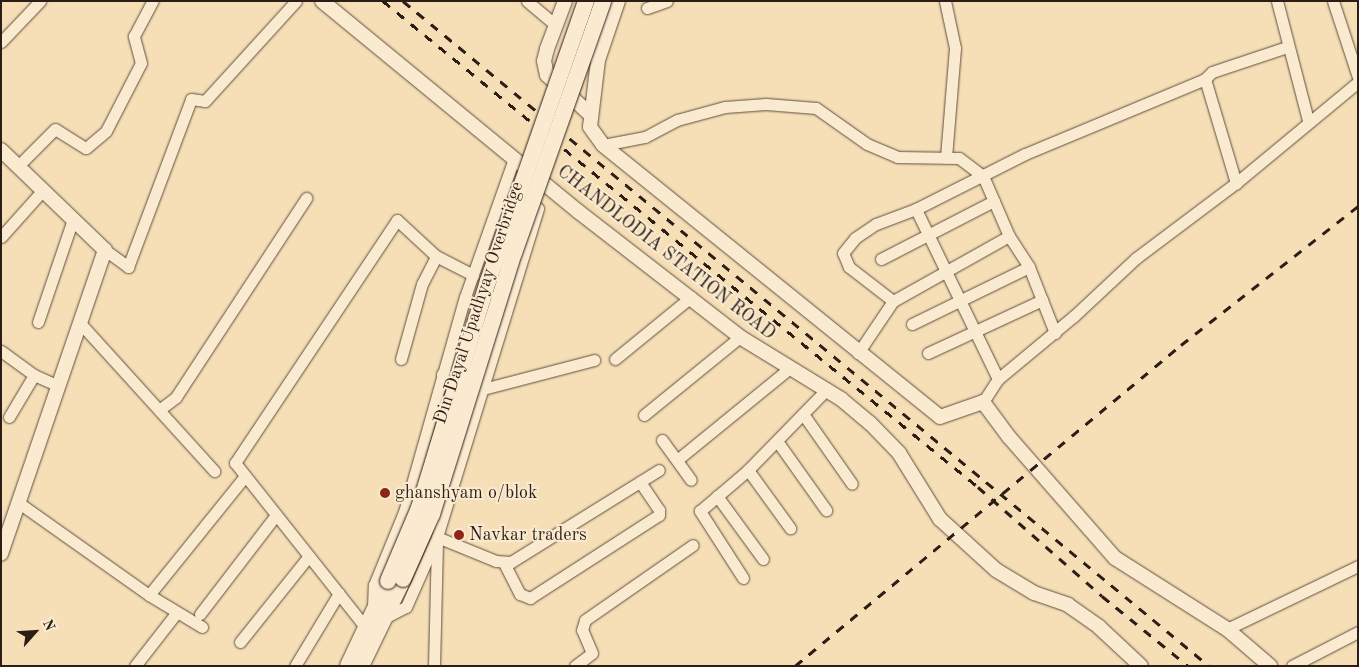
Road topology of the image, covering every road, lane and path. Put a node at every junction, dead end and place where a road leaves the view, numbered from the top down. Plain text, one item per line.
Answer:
1 (40, 1) edge
2 (153, 1) edge
3 (296, 1) edge
4 (322, 1) edge
5 (527, 1) edge
6 (565, 1) edge
7 (586, 1) edge
8 (603, 1) edge
9 (618, 1) edge
10 (667, 1) edge
11 (945, 1) edge
12 (1277, 1) edge
13 (1333, 1) edge
14 (647, 8) dead end
15 (556, 25) junction
16 (1, 42) edge
17 (1287, 47) junction
18 (1358, 77) edge
19 (1205, 79) junction
20 (1358, 82) edge
21 (591, 115) junction
22 (1308, 120) junction
23 (603, 145) junction
24 (1, 150) edge
25 (946, 158) junction
26 (514, 159) junction
27 (18, 166) junction
28 (982, 176) junction
29 (1236, 183) junction
30 (545, 184) junction
31 (43, 190) junction
32 (306, 198) dead end
33 (994, 202) junction
34 (916, 209) junction
35 (73, 219) junction
36 (928, 234) junction
37 (1009, 236) junction
38 (1, 237) edge
39 (105, 250) junction
40 (436, 256) junction
41 (881, 259) dead end
42 (1029, 268) junction
43 (946, 271) junction
44 (473, 275) junction
45 (691, 298) junction
46 (959, 299) junction
47 (893, 300) junction
48 (1042, 300) junction
49 (38, 322) dead end
50 (80, 323) junction
51 (912, 324) dead end
52 (975, 332) junction
53 (1055, 333) junction
54 (740, 337) junction
55 (1, 351) edge
56 (858, 353) junction
57 (928, 354) dead end
58 (401, 359) dead end
59 (615, 359) dead end
60 (594, 360) dead end
61 (790, 368) junction
62 (442, 374) junction
63 (34, 375) junction
64 (998, 379) junction
65 (59, 386) junction
66 (482, 389) junction
67 (826, 390) junction
68 (983, 402) junction
69 (159, 410) junction
70 (803, 414) junction
71 (644, 415) dead end
72 (9, 417) dead end
73 (662, 440) dead end
74 (777, 441) junction
75 (677, 460) junction
76 (659, 470) dead end
77 (748, 470) junction
78 (214, 471) dead end
79 (245, 476) junction
80 (691, 480) dead end
81 (640, 482) junction
82 (852, 484) dead end
83 (717, 496) junction
84 (19, 503) junction
85 (826, 510) dead end
86 (276, 516) junction
87 (790, 528) dead end
88 (437, 537) junction
89 (693, 545) dead end
90 (2, 549) edge
91 (309, 556) junction
92 (763, 559) dead end
93 (504, 563) junction
94 (1358, 566) edge
95 (743, 578) dead end
96 (396, 580) junction
97 (339, 593) junction
98 (150, 595) junction
99 (177, 612) junction
100 (200, 614) dead end
101 (376, 619) junction
102 (202, 627) dead end
103 (1227, 629) junction
104 (1358, 632) edge
105 (240, 642) dead end
106 (135, 666) edge
107 (296, 666) edge
108 (348, 666) edge
109 (361, 666) edge
110 (434, 666) edge
111 (575, 666) edge
112 (1141, 666) edge
113 (1270, 666) edge
114 (1292, 666) edge

1 - 16 street
2 - 27 street
3 - 39 street
4 - 26 street, CHANDLODIA STATION ROAD
5 - 15 street
6 - 15 street
7 - 96 main road, Din Dayal Upadhyay Overbridge, bridge
8 - 96 main road, Din Dayal Upadhyay Overbridge, bridge
9 - 21 street
10 - 14 street
11 - 25 street
12 - 17 street
13 - 18 street
15 - 21 street
17 - 19 street
17 - 22 street
19 - 28 street
19 - 29 street
20 - 22 street
21 - 23 street
22 - 29 street
23 - 25 street
23 - 56 street
24 - 27 street
25 - 28 street
26 - 30 street, CHANDLODIA STATION ROAD
26 - 44 street
27 - 31 street
28 - 33 street
28 - 34 street
29 - 53 street
30 - 45 street, CHANDLODIA STATION ROAD
30 - 66 street
31 - 35 street
31 - 38 street
32 - 69 street
33 - 36 street
33 - 37 street
34 - 36 street
34 - 47 street
35 - 39 street
35 - 49 street
36 - 41 street
36 - 43 street
37 - 42 street
37 - 43 street
39 - 50 street
40 - 44 street
40 - 58 street
40 - 79 street
42 - 46 street
42 - 48 street
43 - 46 street
43 - 47 street
44 - 62 street
45 - 54 street, CHANDLODIA STATION ROAD
45 - 59 street
46 - 51 street
46 - 52 street
47 - 56 street
48 - 52 street
48 - 53 street
50 - 65 street
50 - 69 street
52 - 57 street
52 - 64 street
53 - 64 street
54 - 61 street, CHANDLODIA STATION ROAD
54 - 71 street
55 - 63 street
56 - 68 street
60 - 66 street
61 - 67 street, CHANDLODIA STATION ROAD
61 - 75 street
62 - 66 street
62 - 101 street
63 - 65 street
63 - 72 street
64 - 68 street
65 - 84 street
66 - 88 street
67 - 70 street
67 - 112 street, CHANDLODIA STATION ROAD
68 - 103 street
69 - 78 street
70 - 74 street
70 - 82 street
73 - 75 street
74 - 77 street
74 - 85 street
75 - 80 street
76 - 81 street
77 - 83 street
77 - 87 street
79 - 86 street
79 - 98 street
81 - 93 street
81 - 93 street
83 - 92 street
83 - 95 street
84 - 90 street
84 - 98 street
86 - 91 street
86 - 100 street
88 - 93 street
88 - 101 street
88 - 110 street
89 - 111 street
91 - 97 street
91 - 105 street
94 - 103 street
96 - 101 main road, Din Dayal Upadhyay Overbridge
97 - 101 street
97 - 107 street
98 - 99 street
99 - 102 street
99 - 106 street
101 - 108 main road
101 - 109 main road
103 - 113 street
104 - 114 street

